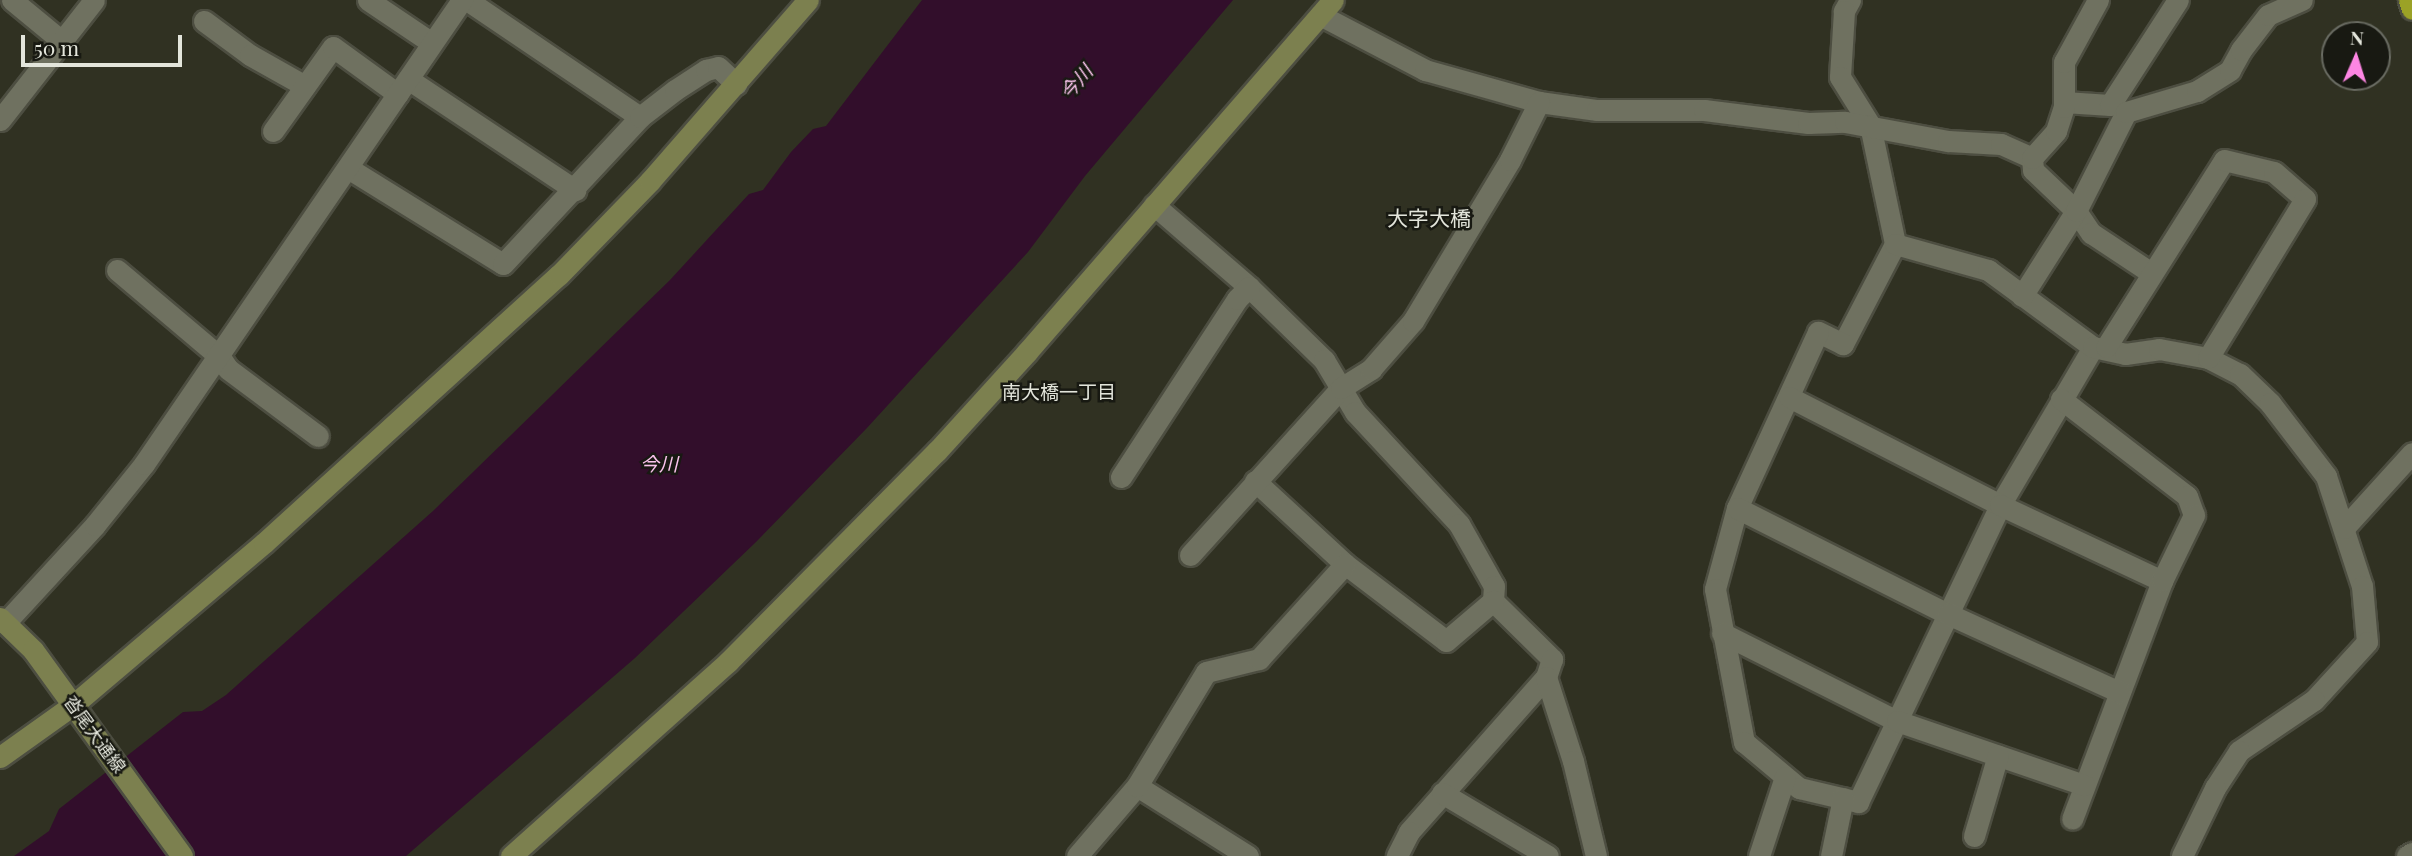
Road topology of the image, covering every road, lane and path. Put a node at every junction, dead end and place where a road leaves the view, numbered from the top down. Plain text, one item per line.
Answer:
1 (12, 0) edge
2 (94, 0) edge
3 (368, 0) edge
4 (464, 0) edge
5 (808, 0) edge
6 (1850, 0) edge
7 (2098, 0) edge
8 (2178, 0) edge
9 (2302, 0) edge
10 (2409, 0) edge
11 (1326, 8) edge
12 (2412, 9) edge
13 (204, 21) dead end
14 (63, 42) junction
15 (432, 43) junction
16 (736, 84) junction
17 (305, 86) junction
18 (403, 87) junction
19 (1539, 102) junction
20 (2064, 102) junction
21 (2118, 109) junction
22 (640, 117) junction
23 (0, 120) edge
24 (1870, 125) junction
25 (273, 131) dead end
26 (2032, 158) junction
27 (348, 168) junction
28 (575, 190) junction
29 (1154, 205) junction
30 (2076, 211) junction
31 (1895, 244) junction
32 (117, 270) dead end
33 (2150, 272) junction
34 (1250, 287) junction
35 (2022, 296) junction
36 (2099, 347) junction
37 (220, 357) junction
38 (2208, 358) junction
39 (1341, 388) junction
40 (1789, 397) junction
41 (2061, 399) junction
42 (318, 436) dead end
43 (2412, 453) edge
44 (1121, 477) dead end
45 (1255, 481) junction
46 (2000, 505) junction
47 (1737, 508) junction
48 (2344, 528) junction
49 (1190, 555) dead end
50 (1345, 564) junction
51 (2162, 581) junction
52 (1493, 601) junction
53 (1948, 614) junction
54 (3, 621) edge
55 (1722, 633) junction
56 (1546, 677) junction
57 (2119, 692) junction
58 (73, 705) junction
59 (1897, 721) junction
60 (1998, 755) junction
61 (0, 757) edge
62 (1785, 777) junction
63 (2084, 785) junction
64 (1137, 786) junction
65 (1442, 793) junction
66 (1843, 799) junction
67 (2072, 819) dead end
68 (1974, 836) dead end
69 (2412, 853) edge
70 (1594, 855) edge
71 (182, 856) edge
72 (511, 856) edge
73 (1077, 856) edge
74 (1248, 856) edge
75 (1397, 856) edge
76 (1548, 856) edge
77 (1759, 856) edge
78 (1830, 856) edge
79 (2182, 856) edge
80 (2407, 856) edge

1 - 14 street
2 - 14 street
3 - 15 street
4 - 15 street
4 - 22 street
5 - 16 street
6 - 24 street
7 - 20 street
8 - 21 street
9 - 21 street
10 - 12 highway
11 - 19 street
11 - 29 street
13 - 17 street
14 - 23 street
15 - 18 street
16 - 22 street
16 - 58 street
17 - 18 street
17 - 25 street
18 - 27 street
18 - 28 street
19 - 24 street
19 - 39 street
20 - 21 street
20 - 26 street
21 - 30 street
22 - 28 street
24 - 26 street
24 - 31 street
26 - 30 street
27 - 28 street
27 - 37 street
29 - 34 street
29 - 72 street
30 - 33 street
30 - 35 street
31 - 35 street
31 - 40 street
32 - 37 street
33 - 36 street
33 - 38 street
34 - 39 street
34 - 44 street
35 - 36 street
36 - 38 street
36 - 41 street
37 - 42 street
37 - 54 street
38 - 48 street
39 - 45 street
39 - 52 street
40 - 46 street
40 - 47 street
41 - 46 street
41 - 51 street
43 - 48 street
45 - 49 street
45 - 50 street
46 - 51 street
46 - 53 street
47 - 53 street
47 - 55 street
48 - 79 street
50 - 52 street
50 - 64 street
51 - 57 street
52 - 56 street
53 - 57 street
53 - 59 street
54 - 58 street, 沓尾大通線
55 - 59 street
55 - 62 street
56 - 65 street
56 - 70 street
57 - 63 street
58 - 61 street
58 - 71 street, 沓尾大通線
59 - 60 street
59 - 66 street
60 - 63 street
60 - 68 street
62 - 66 street
62 - 77 street
63 - 67 street
64 - 73 street
64 - 74 street
65 - 75 street
65 - 76 street
66 - 78 street
69 - 80 street

